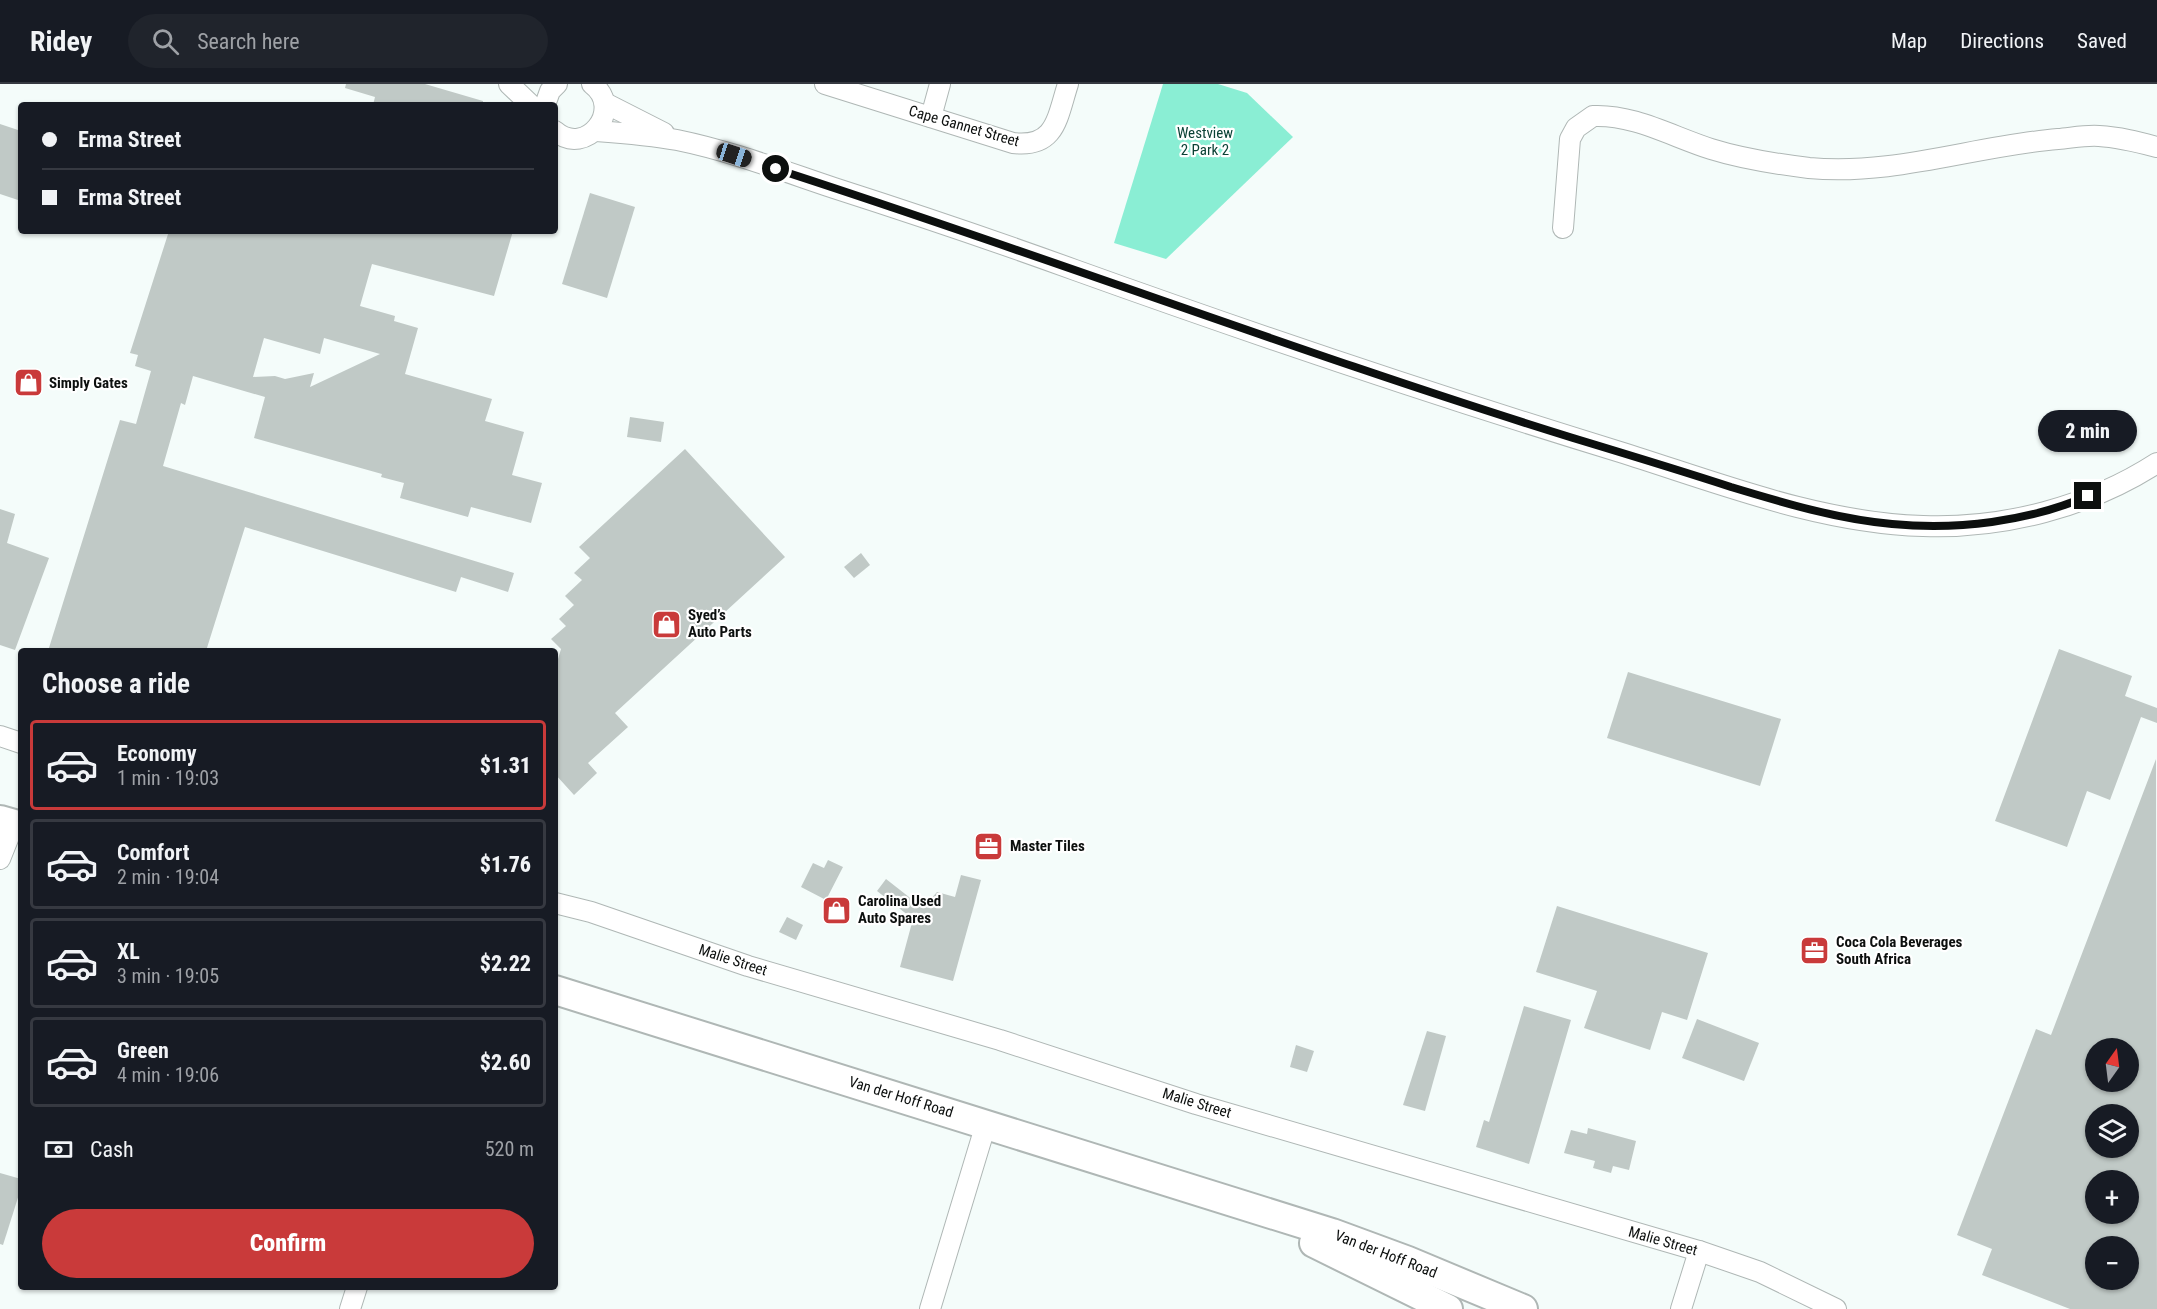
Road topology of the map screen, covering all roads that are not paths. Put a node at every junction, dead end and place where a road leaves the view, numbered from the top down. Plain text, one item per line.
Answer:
1 (508, 84) edge
2 (557, 84) edge
3 (825, 84) edge
4 (940, 84) edge
5 (1068, 84) edge
6 (599, 90) edge
7 (528, 102) edge
8 (546, 102) edge
9 (931, 117) junction
10 (596, 131) junction
11 (558, 133) edge
12 (679, 140) junction
13 (2157, 147) edge
14 (1563, 228) dead end
15 (2155, 464) edge
16 (0, 736) edge
17 (18, 742) edge
18 (12, 823) edge
19 (0, 859) edge
20 (558, 904) edge
21 (558, 991) edge
22 (986, 1124) junction
23 (1247, 1205) junction
24 (1699, 1251) junction
25 (356, 1290) edge
26 (350, 1309) edge
27 (930, 1309) edge
28 (1449, 1309) edge
29 (1523, 1309) edge
30 (1681, 1309) edge
31 (1836, 1309) edge

1 - 7 street
2 - 8 street
3 - 9 street, Cape Gannet Street
4 - 9 street
5 - 9 street, Cape Gannet Street
6 - 10 street
6 - 12 street
10 - 11 street
10 - 12 street
12 - 15 street
13 - 14 street
16 - 17 street
18 - 19 street
20 - 24 street, Malie Street
21 - 22 main road, Van der Hoff Road
22 - 23 main road, Van der Hoff Road
22 - 27 street
23 - 28 main road, Van der Hoff Road
23 - 29 main road, Van der Hoff Road
24 - 30 street
24 - 31 street, Malie Street
25 - 26 street

